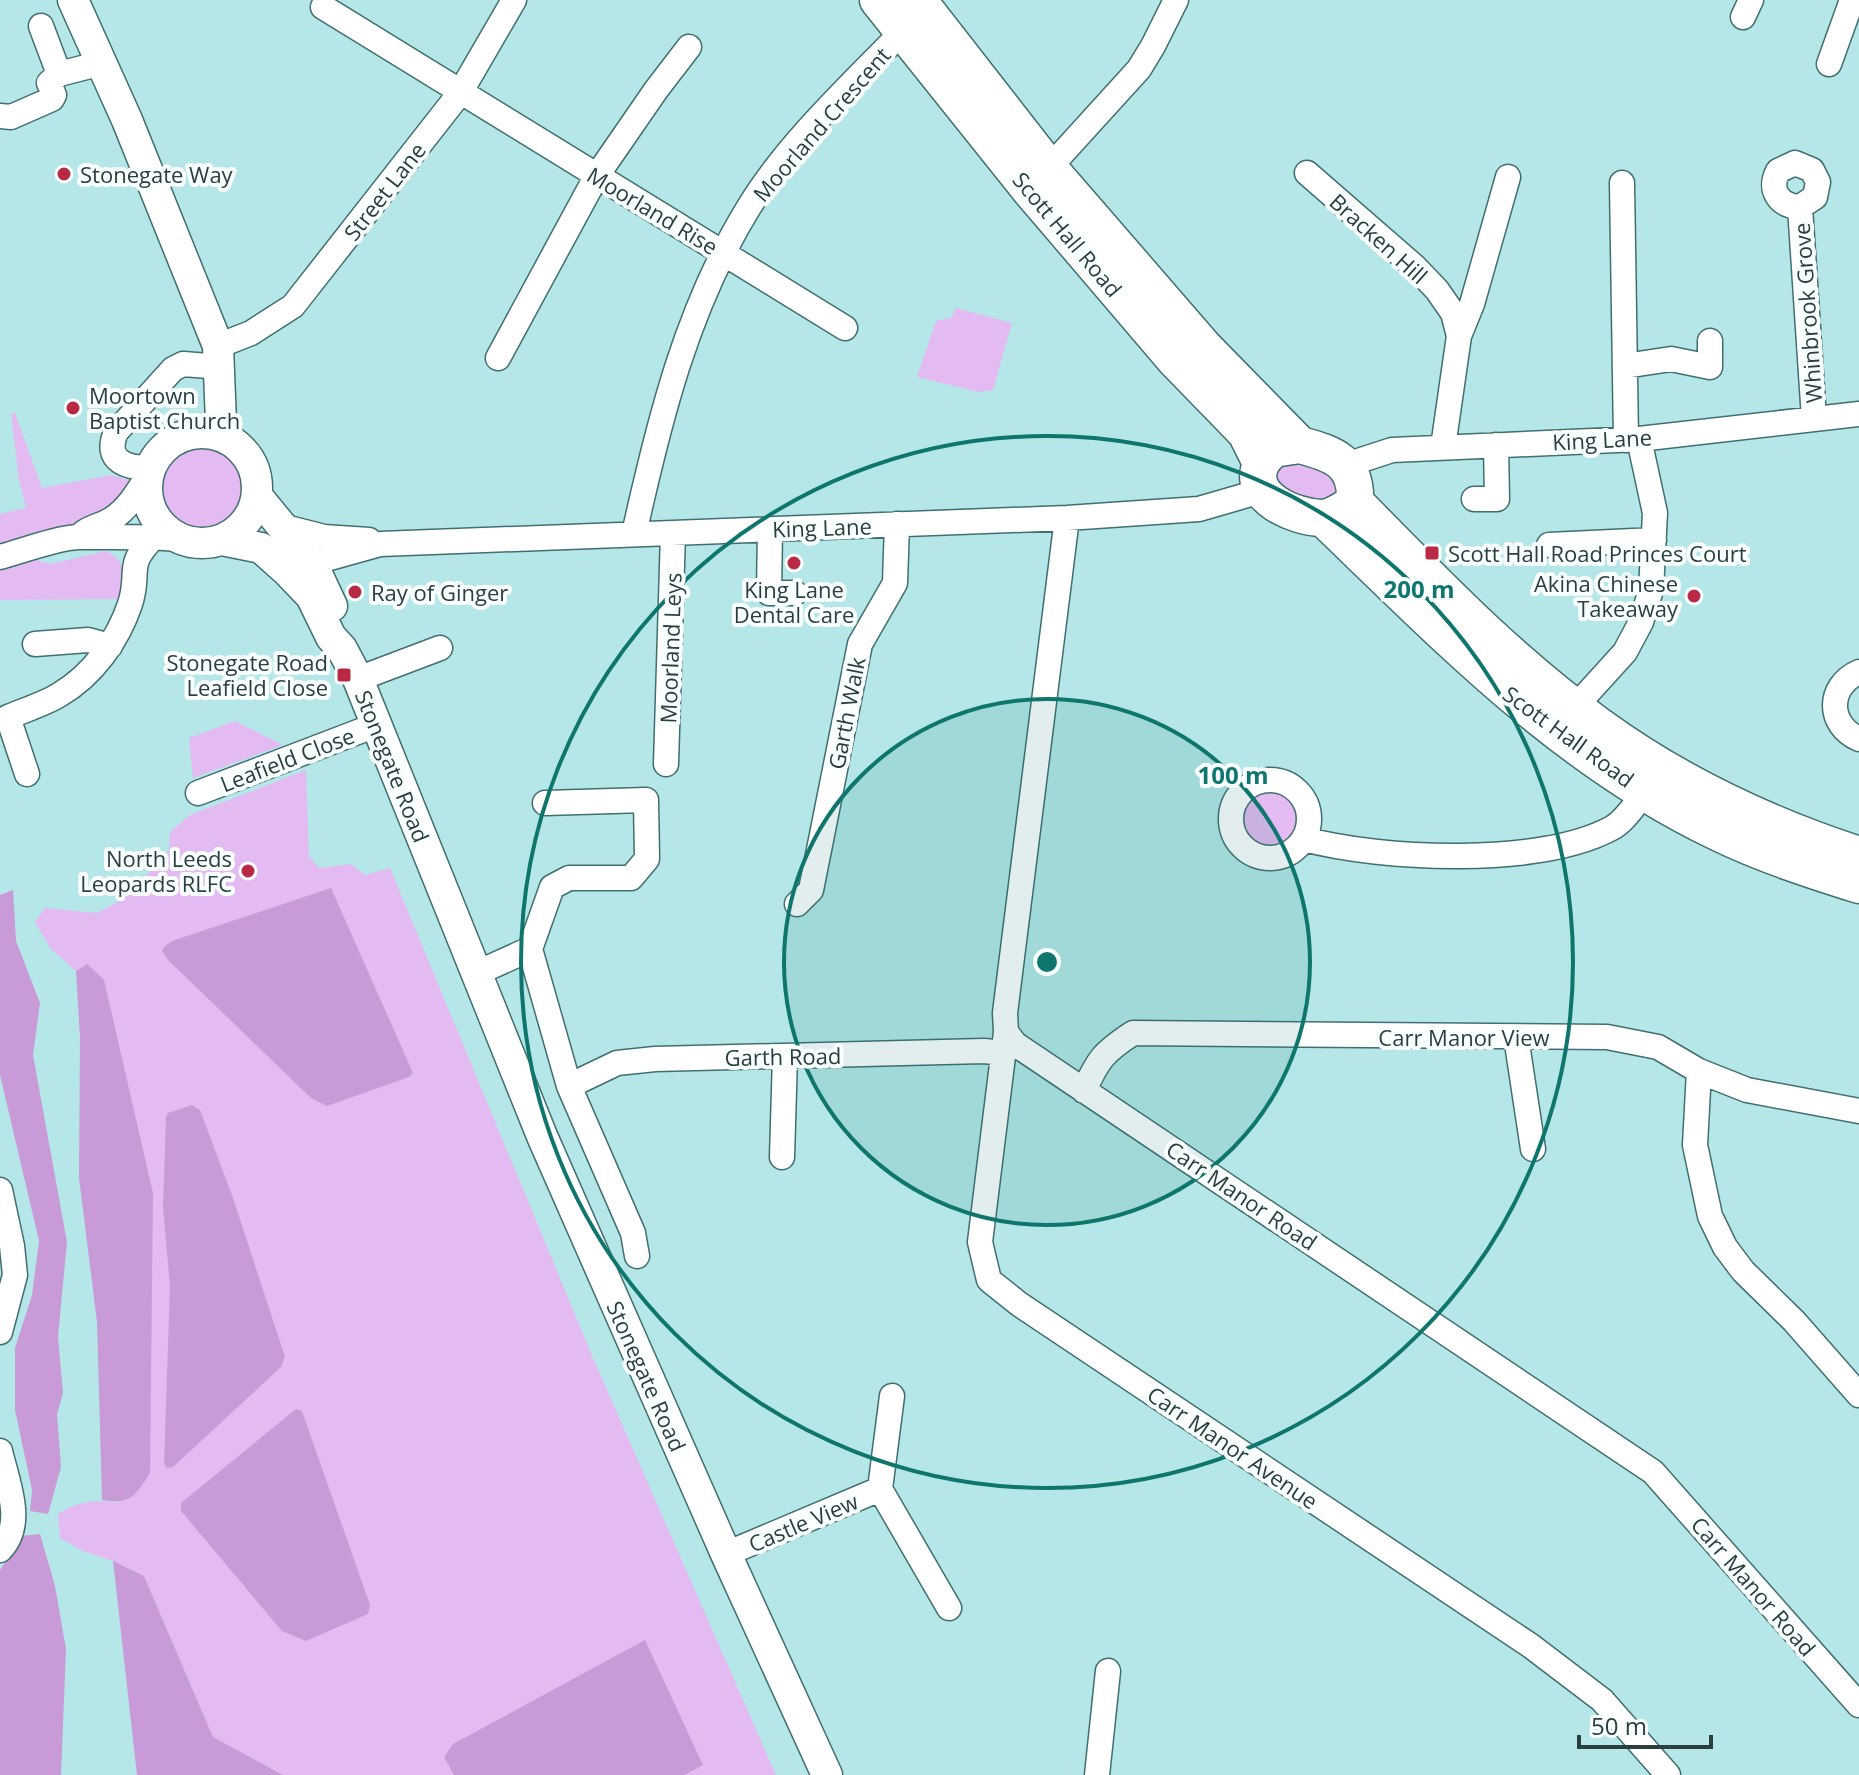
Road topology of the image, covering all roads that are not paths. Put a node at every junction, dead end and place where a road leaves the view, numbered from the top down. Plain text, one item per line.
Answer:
1 (73, 0) edge
2 (514, 0) edge
3 (878, 0) edge
4 (918, 0) edge
5 (1176, 0) edge
6 (1852, 0) edge
7 (323, 7) dead end
8 (41, 26) dead end
9 (902, 32) junction
10 (689, 47) dead end
11 (102, 63) junction
12 (1829, 64) dead end
13 (59, 74) junction
14 (460, 93) junction
15 (0, 116) edge
16 (1049, 168) junction
17 (1307, 173) dead end
18 (596, 177) junction
19 (1508, 177) dead end
20 (1622, 183) dead end
21 (1800, 207) dead end
22 (724, 252) junction
23 (845, 328) dead end
24 (1459, 336) junction
25 (1710, 341) dead end
26 (214, 356) junction
27 (498, 358) dead end
28 (1625, 366) junction
29 (1859, 414) edge
30 (1814, 419) junction
31 (181, 437) junction
32 (1632, 439) junction
33 (231, 441) junction
34 (1300, 445) junction
35 (1496, 445) junction
36 (1443, 447) junction
37 (1346, 465) junction
38 (150, 471) junction
39 (1261, 477) junction
40 (257, 496) junction
41 (1474, 499) dead end
42 (1355, 502) junction
43 (1067, 518) junction
44 (1323, 518) junction
45 (897, 524) junction
46 (281, 526) junction
47 (770, 529) junction
48 (673, 533) junction
49 (634, 534) junction
50 (87, 538) junction
51 (168, 538) junction
52 (222, 540) junction
53 (1654, 540) junction
54 (380, 544) junction
55 (1549, 545) dead end
56 (0, 557) edge
57 (134, 567) junction
58 (300, 568) junction
59 (795, 593) dead end
60 (327, 594) junction
61 (35, 644) dead end
62 (110, 646) junction
63 (440, 648) dead end
64 (342, 649) junction
65 (1859, 672) edge
66 (358, 679) junction
67 (1564, 719) junction
68 (376, 725) junction
69 (1859, 739) edge
70 (666, 764) dead end
71 (27, 774) dead end
72 (198, 793) dead end
73 (1669, 794) junction
74 (545, 803) dead end
75 (1304, 839) dead end
76 (1859, 855) edge
77 (1859, 885) edge
78 (797, 904) dead end
79 (530, 949) junction
80 (477, 973) junction
81 (1516, 1037) junction
82 (1004, 1042) junction
83 (785, 1056) junction
84 (1699, 1071) junction
85 (569, 1086) junction
86 (1084, 1091) junction
87 (1859, 1111) edge
88 (1533, 1149) dead end
89 (782, 1157) dead end
90 (0, 1190) edge
91 (637, 1256) dead end
92 (0, 1332) edge
93 (1859, 1395) edge
94 (892, 1396) dead end
95 (0, 1451) edge
96 (880, 1489) junction
97 (0, 1550) edge
98 (726, 1554) junction
99 (949, 1608) dead end
100 (1108, 1671) dead end
101 (1859, 1705) edge
102 (827, 1775) edge
103 (1097, 1775) edge
104 (1668, 1775) edge

1 - 11 main road
2 - 14 street, Street Lane
3 - 9 highway, Scott Hall Road
4 - 16 highway, Scott Hall Road
5 - 16 street
6 - 12 street
7 - 14 street, Moorland Rise
8 - 13 street
9 - 22 street, Moorland Crescent
9 - 39 highway, Scott Hall Road
10 - 18 street
11 - 13 street
11 - 26 main road
13 - 15 street
14 - 18 street, Moorland Rise
14 - 26 street, Street Lane
16 - 34 highway, Scott Hall Road
17 - 24 street, Bracken Hill
18 - 22 street, Moorland Rise
18 - 27 street
19 - 24 street
20 - 28 street
21 - 30 street, Whinbrook Grove
22 - 23 street, Moorland Rise
22 - 49 street, Moorland Crescent
24 - 36 street
25 - 28 street
26 - 31 main road
26 - 33 main road
26 - 38 street, Street Lane
28 - 32 street
29 - 30 street, King Lane
30 - 32 street, King Lane
31 - 33 main road
31 - 38 main road
32 - 35 street, King Lane
32 - 53 street
33 - 40 main road
34 - 37 highway
34 - 39 highway
35 - 36 street, King Lane
35 - 41 street
36 - 37 street, King Lane
37 - 42 highway
38 - 50 street
38 - 51 main road
39 - 43 street, King Lane
39 - 44 highway
40 - 46 main road
40 - 52 main road
42 - 44 highway
42 - 67 highway, Scott Hall Road
43 - 45 street, King Lane
43 - 82 street
44 - 67 highway, Scott Hall Road
45 - 47 street, King Lane
45 - 78 street, Garth Walk
46 - 54 street, King Lane
46 - 58 main road
47 - 48 street, King Lane
47 - 59 street
48 - 49 street, King Lane
48 - 70 street, Moorland Leys
49 - 54 street, King Lane
50 - 51 street
50 - 56 street
50 - 57 street
51 - 52 main road
51 - 57 street
52 - 58 main road
53 - 55 street
53 - 67 street
54 - 58 street, King Lane
54 - 60 street, King Lane
57 - 62 street
58 - 60 main road, Stonegate Road
58 - 64 main road, Stonegate Road
60 - 64 main road, Stonegate Road
61 - 62 street
62 - 71 street
63 - 66 street
64 - 66 main road, Stonegate Road
65 - 69 street
66 - 68 main road, Stonegate Road
67 - 73 highway, Scott Hall Road
68 - 72 street, Leafield Close
68 - 80 main road, Stonegate Road
73 - 75 street
73 - 76 highway, Scott Hall Road
73 - 77 highway, Scott Hall Road
74 - 79 street
79 - 80 street
79 - 85 street
80 - 98 main road, Stonegate Road
81 - 84 street, Carr Manor View
81 - 86 street, Carr Manor View
81 - 88 street
82 - 83 street, Garth Road
82 - 86 street, Carr Manor Road
82 - 104 street, Carr Manor Avenue
83 - 85 street, Garth Road
83 - 89 street
84 - 87 street, Carr Manor View
84 - 93 street
85 - 91 street
86 - 101 street, Carr Manor Road
90 - 92 street
94 - 96 street, Castle View
95 - 97 street
96 - 98 street, Castle View
96 - 99 street, Castle View
98 - 102 main road, Stonegate Road
100 - 103 street

